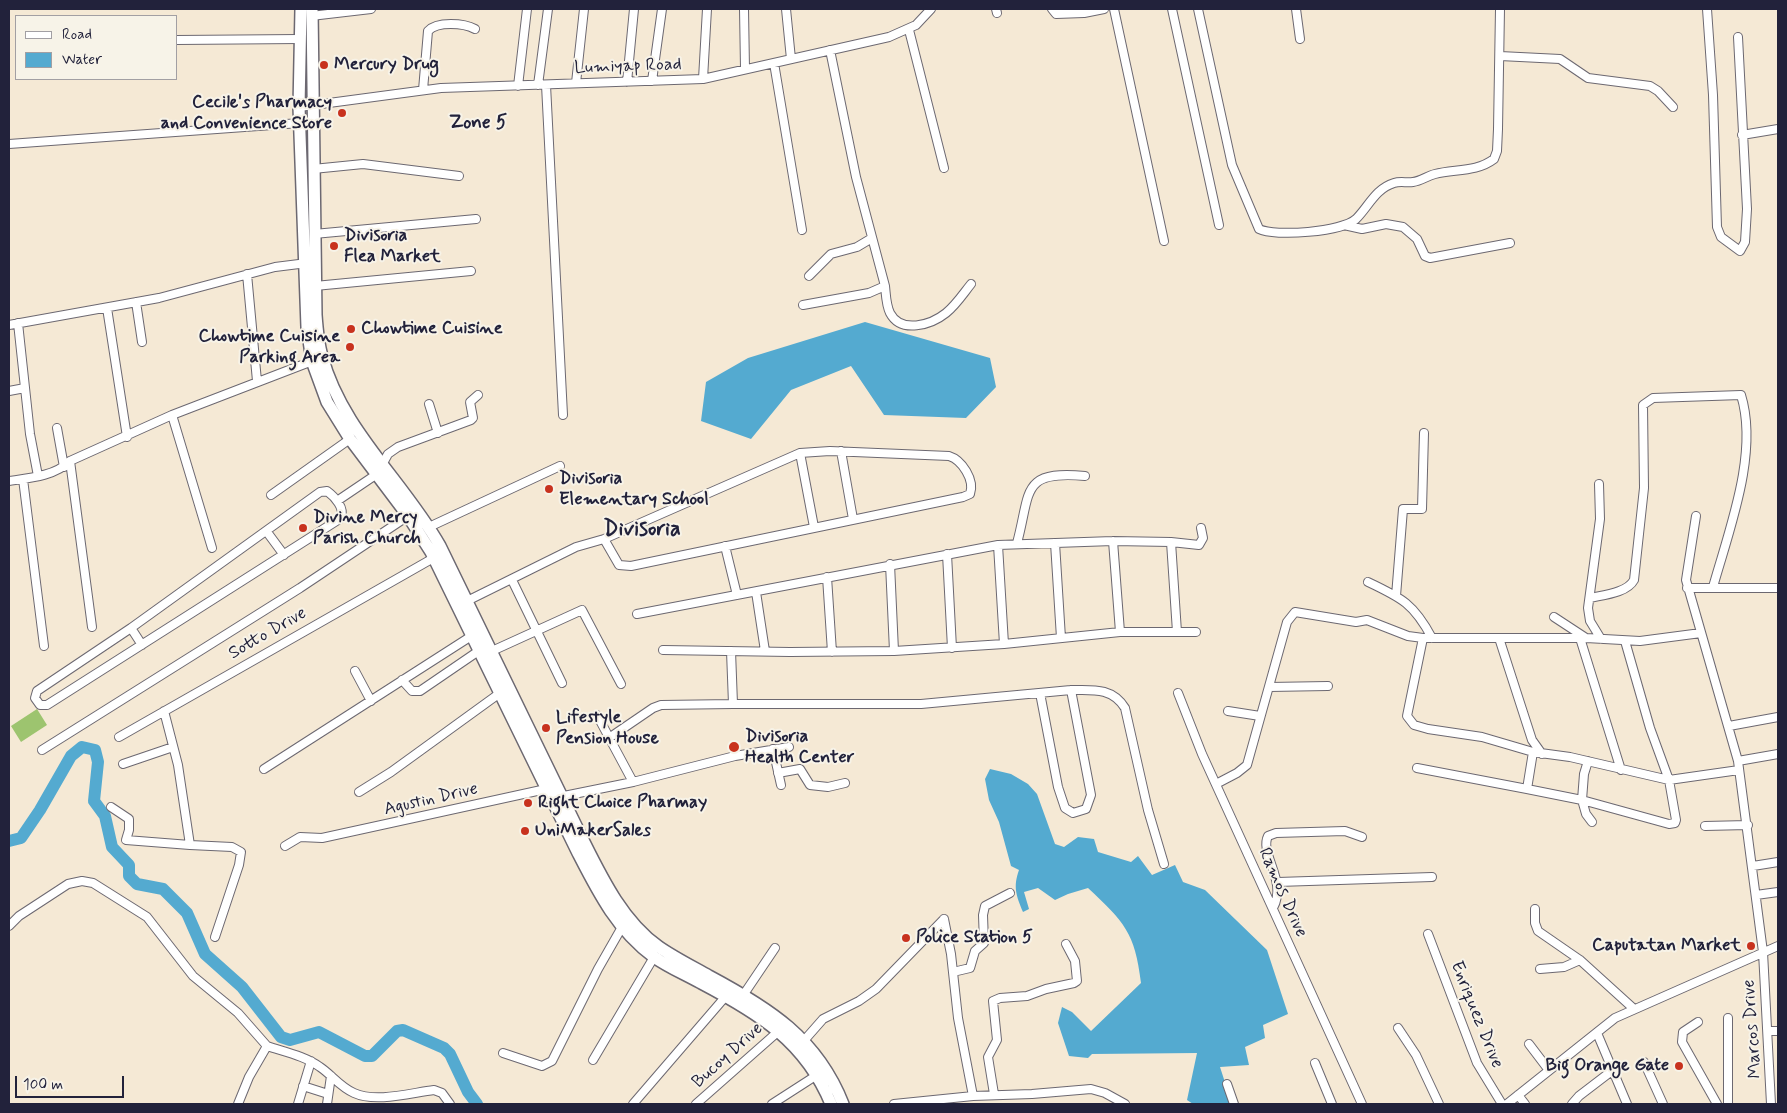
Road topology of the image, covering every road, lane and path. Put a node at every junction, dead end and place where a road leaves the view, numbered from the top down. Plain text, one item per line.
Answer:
1 (301, 9) edge
2 (370, 9) edge
3 (528, 9) edge
4 (548, 9) edge
5 (584, 9) edge
6 (634, 9) edge
7 (662, 9) edge
8 (707, 9) edge
9 (744, 9) edge
10 (786, 9) edge
11 (931, 9) edge
12 (1052, 9) edge
13 (1104, 9) edge
14 (1114, 9) edge
15 (1172, 9) edge
16 (1198, 9) edge
17 (1296, 9) edge
18 (1500, 9) edge
19 (1707, 9) edge
20 (311, 12) edge
21 (475, 29) dead end
22 (909, 30) junction
23 (1738, 37) dead end
24 (300, 39) junction
25 (1300, 39) dead end
26 (178, 40) edge
27 (830, 50) junction
28 (1500, 56) junction
29 (791, 59) junction
30 (774, 63) junction
31 (746, 69) junction
32 (703, 79) junction
33 (627, 82) junction
34 (652, 82) junction
35 (576, 83) junction
36 (542, 85) junction
37 (518, 86) junction
38 (423, 90) junction
39 (312, 105) junction
40 (299, 107) junction
41 (1673, 107) dead end
42 (300, 123) junction
43 (1778, 129) edge
44 (1742, 135) junction
45 (9, 144) edge
46 (944, 168) dead end
47 (313, 169) junction
48 (459, 176) dead end
49 (476, 219) dead end
50 (1219, 225) dead end
51 (1343, 225) junction
52 (802, 230) dead end
53 (314, 234) junction
54 (872, 238) junction
55 (1164, 241) dead end
56 (1510, 243) dead end
57 (309, 262) junction
58 (471, 271) dead end
59 (247, 274) junction
60 (810, 276) dead end
61 (971, 284) dead end
62 (315, 286) junction
63 (885, 286) junction
64 (136, 302) junction
65 (803, 305) dead end
66 (107, 308) junction
67 (18, 323) junction
68 (9, 325) edge
69 (142, 342) dead end
70 (317, 359) junction
71 (256, 381) junction
72 (25, 388) junction
73 (9, 391) edge
74 (478, 395) dead end
75 (429, 404) dead end
76 (172, 415) junction
77 (563, 415) dead end
78 (58, 428) dead end
79 (438, 432) junction
80 (1424, 433) dead end
81 (127, 437) junction
82 (350, 439) junction
83 (841, 451) junction
84 (800, 453) junction
85 (70, 460) junction
86 (560, 466) dead end
87 (64, 467) junction
88 (379, 468) junction
89 (38, 476) junction
90 (1085, 476) dead end
91 (24, 479) junction
92 (9, 481) edge
93 (1599, 484) dead end
94 (271, 495) dead end
95 (337, 501) junction
96 (408, 516) junction
97 (1696, 516) dead end
98 (853, 519) junction
99 (429, 527) junction
100 (814, 527) junction
101 (1201, 528) dead end
102 (267, 532) junction
103 (604, 539) junction
104 (1113, 541) junction
105 (1171, 542) junction
106 (1017, 543) junction
107 (1055, 543) junction
108 (998, 545) junction
109 (726, 546) junction
110 (212, 548) dead end
111 (947, 554) junction
112 (284, 555) junction
113 (438, 555) junction
114 (890, 564) junction
115 (827, 577) junction
116 (512, 580) junction
117 (1368, 582) dead end
118 (1778, 587) edge
119 (1687, 588) junction
120 (1713, 588) junction
121 (756, 592) junction
122 (737, 596) junction
123 (1396, 596) junction
124 (1590, 598) junction
125 (463, 603) junction
126 (637, 614) dead end
127 (1554, 617) dead end
128 (92, 627) dead end
129 (131, 628) junction
130 (537, 630) junction
131 (1120, 632) junction
132 (1177, 632) junction
133 (1196, 632) dead end
134 (1701, 634) junction
135 (472, 635) junction
136 (1061, 638) junction
137 (1423, 638) junction
138 (1432, 638) junction
139 (1499, 638) junction
140 (1583, 638) junction
141 (1601, 639) junction
142 (1625, 641) junction
143 (1004, 644) junction
144 (142, 645) junction
145 (44, 646) dead end
146 (952, 648) junction
147 (480, 650) junction
148 (663, 650) dead end
149 (492, 651) junction
150 (731, 651) junction
151 (894, 651) junction
152 (765, 652) junction
153 (832, 652) junction
154 (355, 671) dead end
155 (402, 680) junction
156 (562, 682) dead end
157 (621, 684) dead end
158 (1328, 686) dead end
159 (1269, 687) junction
160 (1071, 690) junction
161 (1178, 692) dead end
162 (500, 693) junction
163 (1040, 694) junction
164 (372, 701) junction
165 (733, 704) junction
166 (164, 711) junction
167 (1228, 711) dead end
168 (597, 715) dead end
169 (1260, 716) junction
170 (1778, 717) edge
171 (1729, 726) junction
172 (119, 737) dead end
173 (609, 738) junction
174 (173, 747) junction
175 (789, 747) dead end
176 (773, 749) junction
177 (42, 750) dead end
178 (1533, 752) junction
179 (1542, 754) junction
180 (1778, 754) edge
181 (1588, 761) junction
182 (1738, 761) junction
183 (123, 764) dead end
184 (1417, 768) dead end
185 (264, 769) dead end
186 (1621, 770) junction
187 (1739, 770) junction
188 (778, 773) junction
189 (1669, 780) junction
190 (633, 782) junction
191 (846, 784) dead end
192 (1216, 784) junction
193 (781, 785) dead end
194 (1527, 789) junction
195 (359, 792) dead end
196 (549, 794) junction
197 (563, 796) junction
198 (1582, 800) junction
199 (111, 807) dead end
200 (1592, 822) dead end
201 (1748, 825) junction
202 (1705, 826) dead end
203 (1362, 837) dead end
204 (190, 845) junction
205 (284, 846) dead end
206 (1778, 862) edge
207 (1164, 864) dead end
208 (1753, 866) junction
209 (1432, 877) dead end
210 (1278, 882) junction
211 (1778, 892) edge
212 (1010, 893) dead end
213 (1756, 895) junction
214 (1273, 908) junction
215 (1535, 909) dead end
216 (9, 926) edge
217 (622, 926) junction
218 (1428, 934) dead end
219 (215, 938) dead end
220 (1066, 944) dead end
221 (1778, 946) edge
222 (775, 948) dead end
223 (1763, 952) junction
224 (654, 957) junction
225 (1580, 960) junction
226 (1540, 968) dead end
227 (953, 972) junction
228 (744, 994) junction
229 (726, 996) junction
230 (1634, 1009) junction
231 (1728, 1018) dead end
232 (1698, 1022) dead end
233 (782, 1027) junction
234 (1398, 1028) dead end
235 (1768, 1031) junction
236 (1778, 1031) edge
237 (1597, 1033) junction
238 (801, 1044) junction
239 (1529, 1044) dead end
240 (267, 1046) junction
241 (503, 1053) dead end
242 (593, 1060) dead end
243 (310, 1061) junction
244 (1644, 1062) dead end
245 (1315, 1063) dead end
246 (1548, 1069) junction
247 (1613, 1070) junction
248 (817, 1075) junction
249 (331, 1076) junction
250 (1227, 1084) dead end
251 (303, 1086) junction
252 (328, 1094) junction
253 (994, 1094) junction
254 (1518, 1095) junction
255 (973, 1096) junction
256 (238, 1104) edge
257 (298, 1104) edge
258 (327, 1104) edge
259 (450, 1104) edge
260 (633, 1104) edge
261 (696, 1104) edge
262 (772, 1104) edge
263 (831, 1104) edge
264 (843, 1104) edge
265 (894, 1104) edge
266 (1125, 1104) edge
267 (1234, 1104) edge
268 (1332, 1104) edge
269 (1362, 1104) edge
270 (1439, 1104) edge
271 (1502, 1104) edge
272 (1507, 1104) edge
273 (1525, 1104) edge
274 (1572, 1104) edge
275 (1627, 1104) edge
276 (1663, 1104) edge
277 (1716, 1104) edge
278 (1728, 1104) edge
279 (1771, 1104) edge

1 - 24 highway
2 - 20 street
3 - 37 street
4 - 36 street
5 - 35 street
6 - 33 street
7 - 34 street
8 - 32 street
9 - 31 street
10 - 29 street
11 - 22 street, Lumiyap Road
12 - 13 street
14 - 55 street
15 - 50 street
16 - 51 street
17 - 25 street
18 - 28 street
19 - 44 street
20 - 39 highway
21 - 38 street
22 - 27 street, Lumiyap Road
22 - 46 street
23 - 44 street
24 - 26 street
24 - 40 highway
27 - 29 street, Lumiyap Road
27 - 54 street
28 - 41 street
28 - 51 street
29 - 30 street, Lumiyap Road
30 - 31 street, Lumiyap Road
30 - 52 street
31 - 32 street, Lumiyap Road
32 - 34 street, Lumiyap Road
33 - 34 street, Lumiyap Road
33 - 35 street, Lumiyap Road
35 - 36 street, Lumiyap Road
36 - 37 street, Lumiyap Road
36 - 77 street
37 - 38 street, Lumiyap Road
38 - 39 street, Lumiyap Road
39 - 40 street, Lumiyap Road
39 - 47 highway
40 - 42 highway
42 - 45 street
42 - 57 highway
43 - 44 street
47 - 48 street
47 - 53 highway
49 - 53 street
51 - 56 street
53 - 57 highway
54 - 60 street
54 - 63 street
57 - 59 street
57 - 62 highway
57 - 70 highway
58 - 62 street
59 - 64 street
59 - 71 street
61 - 63 street
62 - 70 highway
63 - 65 street
64 - 66 street
64 - 69 street
66 - 67 street
66 - 81 street
67 - 68 street
67 - 72 street
70 - 71 street
70 - 82 highway
70 - 88 highway
71 - 76 street
72 - 73 street
72 - 89 street
74 - 79 street
75 - 79 street
76 - 81 street
76 - 110 street
78 - 87 street
79 - 88 street
80 - 123 street
81 - 85 street
82 - 88 highway
82 - 94 street
83 - 84 street
83 - 98 street
83 - 98 street
84 - 100 street
84 - 103 street
85 - 87 street
85 - 128 street
86 - 99 street
87 - 89 street
88 - 95 street
88 - 96 highway
88 - 99 highway
89 - 91 street
90 - 106 street
91 - 92 street
91 - 145 street
93 - 124 street
95 - 102 street
95 - 112 street
96 - 113 highway
96 - 177 street
97 - 119 street, Marcos Drive
98 - 100 street
99 - 113 highway
100 - 109 street
101 - 105 street
102 - 112 street
102 - 129 street
103 - 109 street
103 - 116 street
104 - 105 street
104 - 107 street
104 - 131 street
105 - 132 street
106 - 107 street
106 - 108 street
107 - 136 street
108 - 111 street
108 - 143 street
109 - 122 street
111 - 114 street
111 - 146 street
112 - 144 street
113 - 125 highway
113 - 166 street, Sotto Drive
114 - 115 street
114 - 151 street
115 - 121 street
115 - 153 street
116 - 125 street
116 - 130 street
117 - 123 street
118 - 120 street
119 - 120 street
119 - 134 street, Marcos Drive
120 - 124 street
121 - 122 street
121 - 152 street
122 - 126 street
123 - 138 street
124 - 141 street
125 - 135 highway
125 - 149 highway
127 - 140 street
129 - 144 street
129 - 144 street
130 - 149 street
130 - 156 street
130 - 157 street
131 - 132 street
131 - 136 street
132 - 133 street
134 - 142 street
134 - 171 street, Marcos Drive
135 - 147 highway
135 - 155 street
136 - 143 street
137 - 138 street
137 - 159 street
137 - 178 street
138 - 139 street
139 - 140 street
139 - 179 street
140 - 141 street
140 - 186 street
141 - 142 street
142 - 189 street
143 - 146 street
146 - 151 street
147 - 155 street
147 - 162 highway
148 - 150 street
149 - 197 highway
150 - 152 street
150 - 165 street
151 - 153 street
152 - 153 street
154 - 164 street
155 - 164 street
158 - 159 street
159 - 169 street
160 - 163 street
160 - 163 street
160 - 207 street
161 - 192 street, Ramos Drive
162 - 195 street
162 - 196 highway
163 - 165 street
164 - 185 street
165 - 173 street
166 - 172 street, Sotto Drive
166 - 174 street
167 - 169 street
168 - 173 street
169 - 192 street
170 - 171 street
171 - 182 street, Marcos Drive
173 - 190 street
174 - 183 street
174 - 204 street
175 - 176 street, Agustin Drive
176 - 188 street
176 - 190 street, Agustin Drive
178 - 179 street
178 - 194 street
179 - 181 street
180 - 182 street
181 - 186 street
181 - 198 street
182 - 187 street, Marcos Drive
184 - 194 street
186 - 189 street
187 - 189 street
187 - 201 street, Marcos Drive
188 - 191 street
188 - 193 street
189 - 198 street
190 - 197 street, Agustin Drive
192 - 214 street, Ramos Drive
194 - 198 street
196 - 197 street, Agustin Drive
196 - 205 street, Agustin Drive
196 - 217 highway
197 - 228 highway
198 - 200 street
199 - 204 street
201 - 202 street
201 - 208 street, Marcos Drive
203 - 210 street
204 - 219 street
206 - 208 street
208 - 213 street, Marcos Drive
209 - 210 street
210 - 214 street
211 - 213 street
212 - 227 street
213 - 223 street, Marcos Drive
214 - 269 street, Ramos Drive
215 - 225 street
216 - 240 street
217 - 224 highway
217 - 241 street
218 - 271 street, Enriquez Drive
220 - 253 street
221 - 223 street
222 - 228 street
223 - 230 street
223 - 235 street, Marcos Drive
224 - 229 highway
224 - 242 street
225 - 226 street
225 - 230 street
227 - 238 street
227 - 255 street
228 - 233 highway
229 - 233 highway
229 - 260 street
230 - 237 street
231 - 278 street
232 - 277 street
233 - 238 highway
233 - 261 street, Bucoy Drive
234 - 270 street
235 - 236 street
235 - 279 street, Marcos Drive
237 - 246 street
237 - 247 street
238 - 248 highway
238 - 264 highway
239 - 246 street
240 - 243 street
240 - 256 street
243 - 249 street
243 - 251 street
244 - 276 street
245 - 268 street
246 - 254 street
247 - 274 street
247 - 275 street
248 - 262 street
248 - 263 highway
249 - 252 street
249 - 259 street
250 - 267 street
251 - 252 street
251 - 257 street
252 - 258 street
253 - 255 street
253 - 266 street
254 - 272 street
254 - 273 street
255 - 265 street

